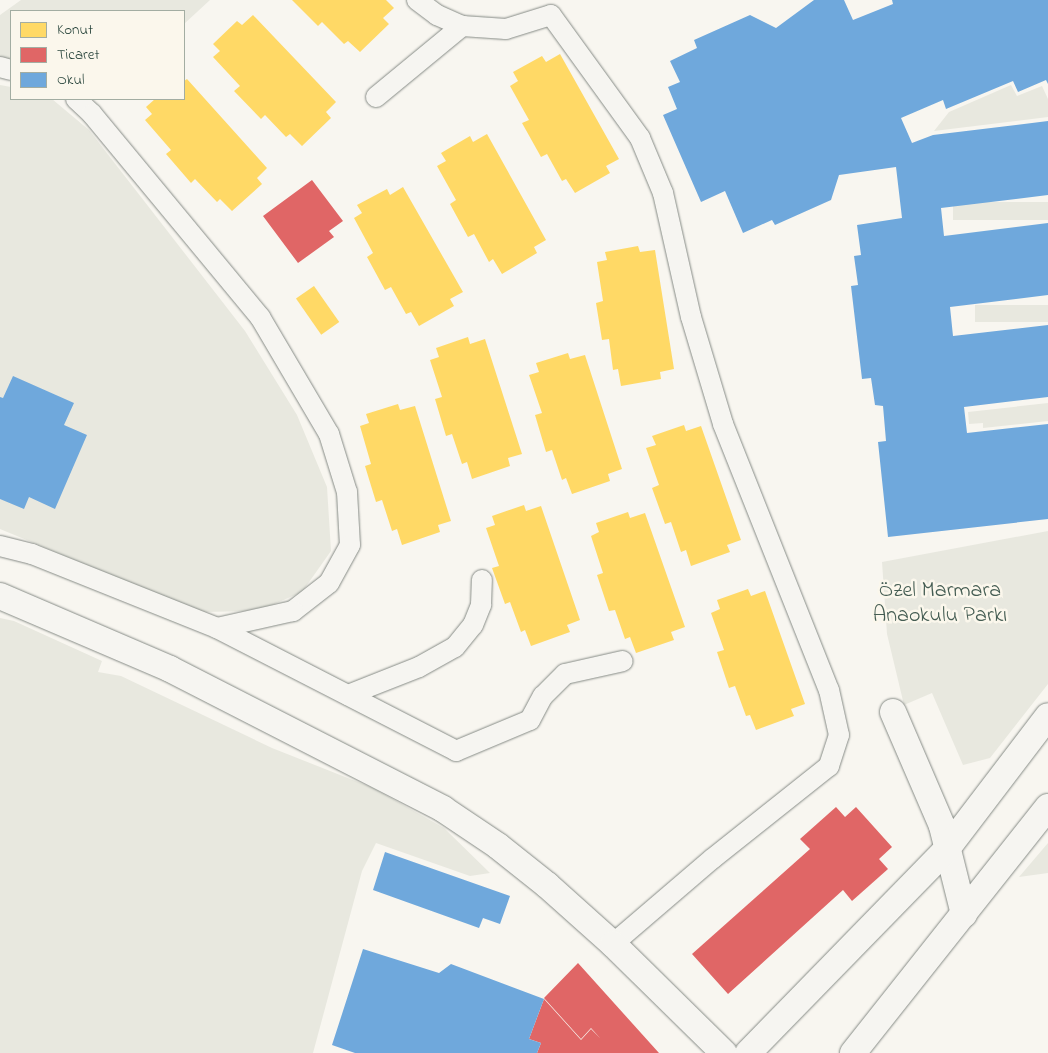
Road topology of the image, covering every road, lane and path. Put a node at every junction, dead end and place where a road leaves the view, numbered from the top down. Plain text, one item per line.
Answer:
1 (417, 0) edge
2 (462, 26) junction
3 (376, 97) dead end
4 (77, 100) edge
5 (0, 546) edge
6 (482, 580) dead end
7 (0, 596) edge
8 (216, 628) junction
9 (623, 661) dead end
10 (348, 695) junction
11 (893, 712) dead end
12 (1048, 716) edge
13 (1048, 806) edge
14 (946, 850) junction
15 (964, 914) junction
16 (614, 944) junction
17 (724, 1053) edge
18 (748, 1053) edge
19 (853, 1053) edge

1 - 2 street
2 - 3 street
2 - 16 street
4 - 8 street
5 - 8 street
6 - 10 street
7 - 16 street
8 - 10 street
9 - 10 street
11 - 14 street
12 - 14 street
13 - 15 street
14 - 15 street
14 - 18 street
15 - 19 street
16 - 17 street

